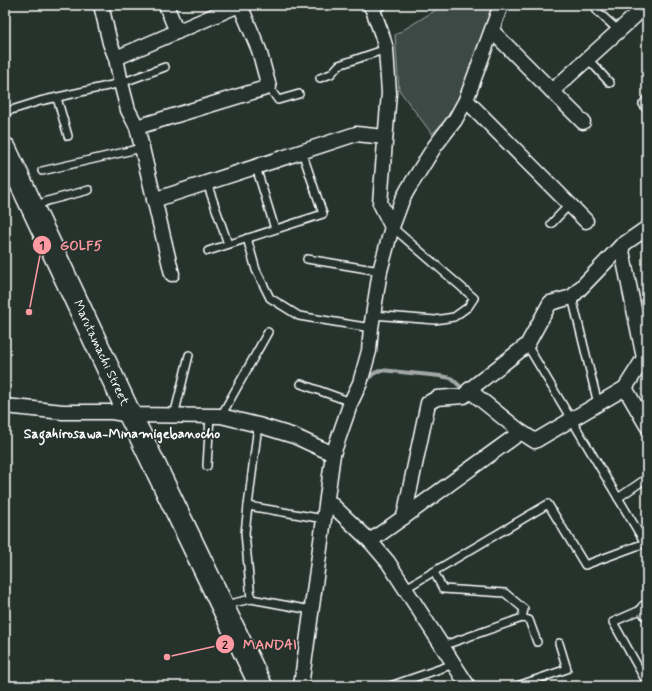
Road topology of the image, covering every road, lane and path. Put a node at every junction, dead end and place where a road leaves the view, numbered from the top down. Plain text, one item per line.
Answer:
1 (101, 5) edge
2 (166, 5) edge
3 (239, 5) edge
4 (501, 5) edge
5 (375, 7) edge
6 (597, 11) dead end
7 (635, 16) dead end
8 (492, 31) junction
9 (619, 31) junction
10 (177, 32) junction
11 (386, 49) junction
12 (116, 58) junction
13 (588, 59) junction
14 (165, 67) dead end
15 (320, 78) dead end
16 (121, 83) junction
17 (610, 83) dead end
18 (269, 87) junction
19 (552, 91) junction
20 (299, 94) dead end
21 (56, 98) junction
22 (647, 99) edge
23 (466, 100) junction
24 (647, 110) edge
25 (5, 112) edge
26 (583, 122) dead end
27 (137, 127) junction
28 (68, 136) dead end
29 (385, 137) junction
30 (142, 148) junction
31 (5, 149) edge
32 (302, 152) junction
33 (256, 167) junction
34 (42, 171) dead end
35 (207, 183) junction
36 (89, 190) dead end
37 (154, 200) junction
38 (569, 205) junction
39 (32, 207) junction
40 (586, 221) dead end
41 (551, 224) dead end
42 (392, 227) junction
43 (647, 228) edge
44 (275, 229) junction
45 (247, 238) junction
46 (228, 244) junction
47 (621, 246) junction
48 (208, 251) dead end
49 (307, 259) dead end
50 (380, 271) junction
51 (172, 274) dead end
52 (572, 297) junction
53 (372, 322) junction
54 (268, 332) dead end
55 (527, 345) junction
56 (189, 355) dead end
57 (646, 357) edge
58 (301, 384) dead end
59 (625, 388) junction
60 (469, 390) junction
61 (351, 402) junction
62 (598, 404) junction
63 (5, 406) edge
64 (130, 415) junction
65 (174, 416) junction
66 (216, 416) junction
67 (571, 420) junction
68 (258, 425) junction
69 (647, 426) edge
70 (521, 432) junction
71 (333, 454) junction
72 (207, 466) dead end
73 (647, 478) edge
74 (618, 498) junction
75 (326, 500) junction
76 (248, 506) junction
77 (404, 517) junction
78 (324, 519) junction
79 (370, 541) junction
80 (434, 572) junction
81 (406, 588) junction
82 (251, 599) junction
83 (222, 606) junction
84 (646, 609) edge
85 (311, 610) junction
86 (522, 618) junction
87 (537, 642) dead end
88 (559, 643) dead end
89 (442, 646) junction
90 (454, 664) junction
91 (647, 683) edge
92 (261, 686) edge
93 (300, 686) edge
94 (390, 686) edge
95 (468, 686) edge
96 (517, 686) edge

1 - 12 street
2 - 10 street
3 - 10 street
3 - 18 street
4 - 8 street
5 - 11 street
6 - 9 lane
7 - 9 street
8 - 19 street
8 - 23 street
9 - 13 street
10 - 12 street
11 - 15 lane
11 - 29 street
12 - 16 street
13 - 17 lane
13 - 19 street
14 - 16 lane
16 - 21 lane
16 - 27 street
18 - 20 lane
18 - 27 street
19 - 26 street
21 - 25 lane
21 - 28 lane
22 - 24 lane
23 - 38 street
23 - 42 street
27 - 30 street
29 - 32 street
29 - 42 street
30 - 34 lane
30 - 37 street
31 - 39 main road, Marutamachi Street
32 - 33 street
32 - 44 lane
33 - 35 street
33 - 44 lane
35 - 37 street
35 - 46 lane
36 - 39 lane
37 - 51 street
38 - 40 street
38 - 41 lane
39 - 64 main road, Marutamachi Street
42 - 50 street
42 - 53 lane
43 - 47 street
44 - 45 lane
45 - 46 lane
45 - 53 lane
46 - 48 lane
47 - 52 street
47 - 57 street
49 - 50 lane
50 - 53 street
52 - 55 street
52 - 62 lane
53 - 61 street
54 - 66 lane
55 - 60 street
55 - 67 lane
56 - 65 lane
57 - 59 street
58 - 61 lane
59 - 62 street
59 - 69 street
60 - 70 street
60 - 77 street
61 - 71 street
62 - 67 street
63 - 64 street
64 - 65 street
64 - 83 main road, Marutamachi Street
65 - 66 street
66 - 68 street
66 - 72 lane
67 - 70 street
67 - 74 lane
68 - 71 street
68 - 76 lane
70 - 77 street
71 - 75 street
73 - 74 lane
74 - 80 lane
75 - 78 street
75 - 79 street
76 - 78 lane
76 - 82 lane
77 - 79 street
78 - 85 street
79 - 81 street
80 - 81 lane
80 - 86 lane
81 - 89 street
82 - 83 lane
82 - 85 lane
83 - 92 main road, Marutamachi Street
84 - 91 lane
85 - 93 street
86 - 87 lane
86 - 89 lane
88 - 96 lane
89 - 90 street
90 - 94 lane
90 - 95 street

